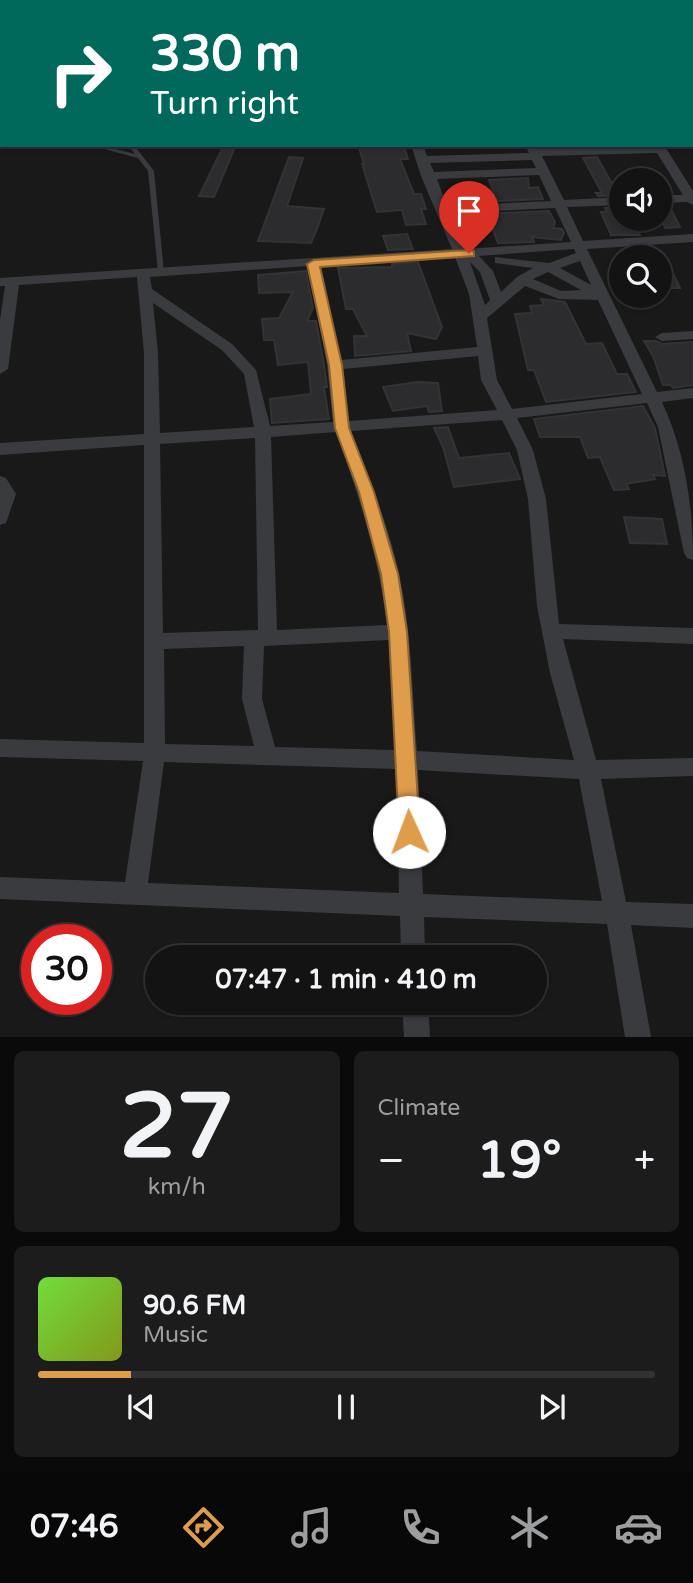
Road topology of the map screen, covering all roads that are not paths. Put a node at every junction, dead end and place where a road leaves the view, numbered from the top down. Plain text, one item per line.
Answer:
1 (100, 147) edge
2 (133, 147) edge
3 (659, 147) edge
4 (534, 151) edge
5 (143, 158) junction
6 (422, 161) edge
7 (544, 172) junction
8 (692, 196) edge
9 (672, 198) edge
10 (609, 202) edge
11 (560, 204) junction
12 (440, 210) junction
13 (693, 238) edge
14 (582, 250) junction
15 (468, 256) junction
16 (314, 264) junction
17 (547, 266) junction
18 (149, 279) junction
19 (522, 280) junction
20 (6, 282) edge
21 (601, 295) junction
22 (497, 300) junction
23 (480, 316) junction
24 (693, 335) edge
25 (662, 337) dead end
26 (2, 339) edge
27 (486, 351) junction
28 (0, 363) edge
29 (335, 365) junction
30 (0, 369) edge
31 (693, 393) edge
32 (652, 397) junction
33 (506, 415) junction
34 (342, 428) junction
35 (263, 431) junction
36 (152, 441) junction
37 (0, 449) edge
38 (0, 482) edge
39 (0, 519) edge
40 (693, 553) edge
41 (551, 631) junction
42 (398, 632) junction
43 (693, 636) edge
44 (261, 638) junction
45 (154, 641) junction
46 (0, 748) edge
47 (155, 751) junction
48 (267, 755) junction
49 (407, 760) junction
50 (693, 767) edge
51 (588, 770) junction
52 (0, 888) edge
53 (135, 894) junction
54 (411, 904) junction
55 (618, 915) junction
56 (693, 916) edge
57 (413, 945) edge
58 (415, 1015) edge
59 (416, 1037) edge
60 (638, 1037) edge

1 - 5 lane
2 - 5 lane
3 - 4 street
3 - 8 street
4 - 6 street
4 - 7 street
5 - 18 lane
6 - 7 street
6 - 12 street
7 - 11 street
8 - 9 street
10 - 11 street
11 - 12 street
11 - 14 street
12 - 15 street
13 - 14 street
14 - 15 street
14 - 17 street
14 - 21 street
15 - 16 street
15 - 17 street
15 - 22 street
15 - 23 street
16 - 18 street
16 - 29 street
17 - 19 street
17 - 21 street
18 - 20 street
18 - 35 street
18 - 36 street
19 - 21 street
19 - 22 street
20 - 26 street
21 - 32 street
22 - 23 street
23 - 27 street
24 - 25 street
26 - 28 street
27 - 29 street
27 - 33 street
28 - 30 street
29 - 34 street
31 - 32 street
32 - 33 street
32 - 40 street
33 - 34 street
33 - 41 street
34 - 35 street
34 - 42 street
35 - 36 street
35 - 44 street
36 - 37 street
36 - 45 street
38 - 39 street
41 - 43 street
41 - 51 street
42 - 44 street
42 - 49 street
44 - 45 street
44 - 48 street
45 - 47 street
46 - 47 street
47 - 48 street
47 - 53 street
48 - 49 street
49 - 51 street
49 - 54 street
50 - 51 street
51 - 55 street
52 - 53 street
53 - 54 street
54 - 55 street
54 - 57 street
55 - 56 street
55 - 60 street
58 - 59 street

